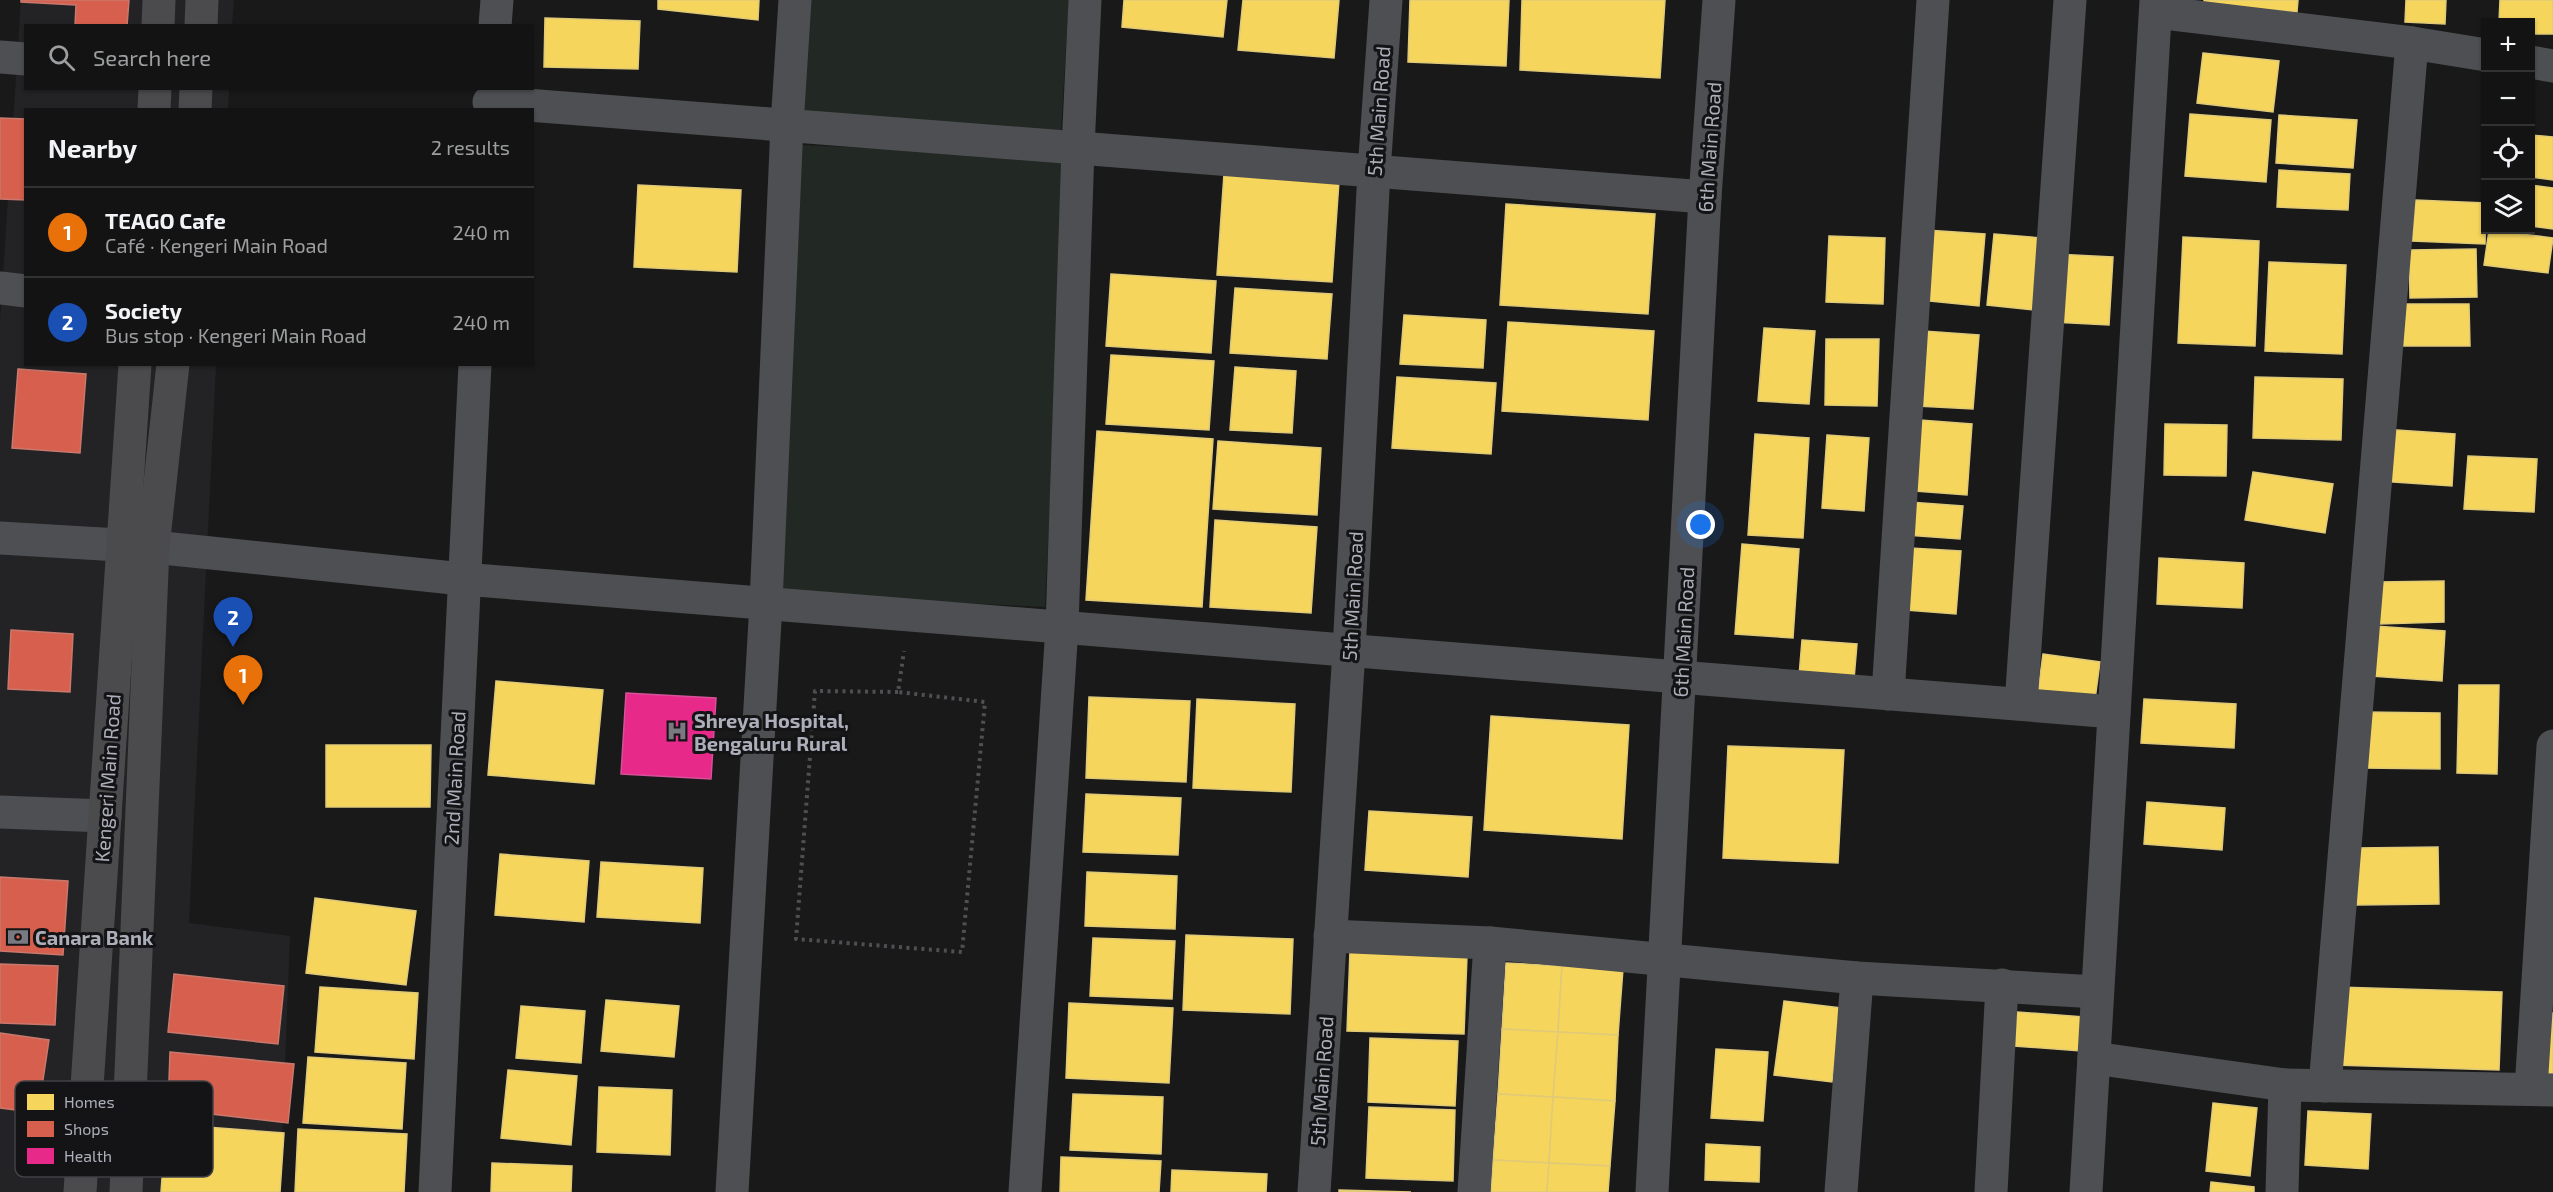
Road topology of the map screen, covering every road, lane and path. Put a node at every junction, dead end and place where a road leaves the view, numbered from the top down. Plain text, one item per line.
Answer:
1 (159, 0) edge
2 (202, 0) edge
3 (497, 0) edge
4 (795, 0) edge
5 (1085, 0) edge
6 (1386, 0) edge
7 (1719, 0) edge
8 (1933, 0) edge
9 (2070, 0) edge
10 (2156, 6) edge
11 (158, 24) edge
12 (201, 24) edge
13 (495, 24) edge
14 (2412, 43) junction
15 (2481, 54) edge
16 (0, 57) edge
17 (24, 59) edge
18 (2535, 63) edge
19 (2553, 66) edge
20 (155, 90) edge
21 (196, 90) edge
22 (490, 100) edge
23 (154, 108) edge
24 (195, 108) edge
25 (787, 125) junction
26 (1078, 148) junction
27 (1374, 171) junction
28 (1705, 197) junction
29 (0, 288) edge
30 (24, 291) edge
31 (135, 366) edge
32 (173, 366) edge
33 (475, 366) edge
34 (0, 538) edge
35 (137, 546) junction
36 (463, 579) junction
37 (766, 603) junction
38 (909, 615) junction
39 (1062, 627) junction
40 (1349, 651) junction
41 (1680, 677) junction
42 (898, 692) junction
43 (1888, 694) junction
44 (2021, 705) junction
45 (2114, 712) junction
46 (2553, 746) edge
47 (0, 812) edge
48 (105, 816) junction
49 (1330, 936) junction
50 (1490, 943) junction
51 (1663, 960) junction
52 (1857, 978) junction
53 (2002, 985) junction
54 (2097, 992) junction
55 (2094, 1058) junction
56 (87, 1081) edge
57 (128, 1081) edge
58 (2285, 1085) junction
59 (2325, 1086) junction
60 (2542, 1090) edge
61 (81, 1177) edge
62 (126, 1177) edge
63 (80, 1192) edge
64 (126, 1192) edge
65 (435, 1192) edge
66 (732, 1192) edge
67 (1025, 1192) edge
68 (1314, 1192) edge
69 (1474, 1192) edge
70 (1652, 1192) edge
71 (1841, 1192) edge
72 (1991, 1192) edge
73 (2086, 1192) edge
74 (2282, 1192) edge

1 - 11 main road
2 - 12 main road
3 - 13 street
4 - 25 street
5 - 26 street
6 - 27 street, 5th Main Road
7 - 28 street, 6th Main Road
8 - 43 street
9 - 44 street
10 - 14 street
10 - 45 street
14 - 15 street
14 - 59 street
16 - 17 street
18 - 19 street
20 - 23 main road
21 - 24 main road
22 - 25 street
25 - 26 street
25 - 37 street
26 - 27 street
26 - 39 street
27 - 28 street
27 - 40 street, 5th Main Road
28 - 41 street, 6th Main Road
29 - 30 street
31 - 35 main road, Kengeri Main Road
32 - 35 main road, Kengeri Main Road
33 - 36 street, 2nd Main Road
34 - 35 street
35 - 36 street
35 - 48 main road, Kengeri Main Road
35 - 57 main road, Kengeri Main Road
36 - 37 street
36 - 65 street, 2nd Main Road
37 - 38 street
37 - 66 street
38 - 39 street
38 - 42 path
39 - 40 street
39 - 67 street
40 - 41 street
40 - 49 street, 5th Main Road
41 - 43 street
41 - 51 street, 6th Main Road
42 - 42 path
43 - 44 street
44 - 45 street
45 - 54 street
46 - 60 street
47 - 48 street
48 - 56 main road, Kengeri Main Road
49 - 50 street
49 - 68 street, 5th Main Road
50 - 51 street
50 - 69 street
51 - 52 street
51 - 70 street, 6th Main Road
52 - 53 street
52 - 71 street
53 - 54 street
53 - 72 street
54 - 55 street
55 - 58 street
55 - 73 street
58 - 59 street
58 - 74 street
59 - 60 street
61 - 63 main road, Kengeri Main Road
62 - 64 main road, Kengeri Main Road

